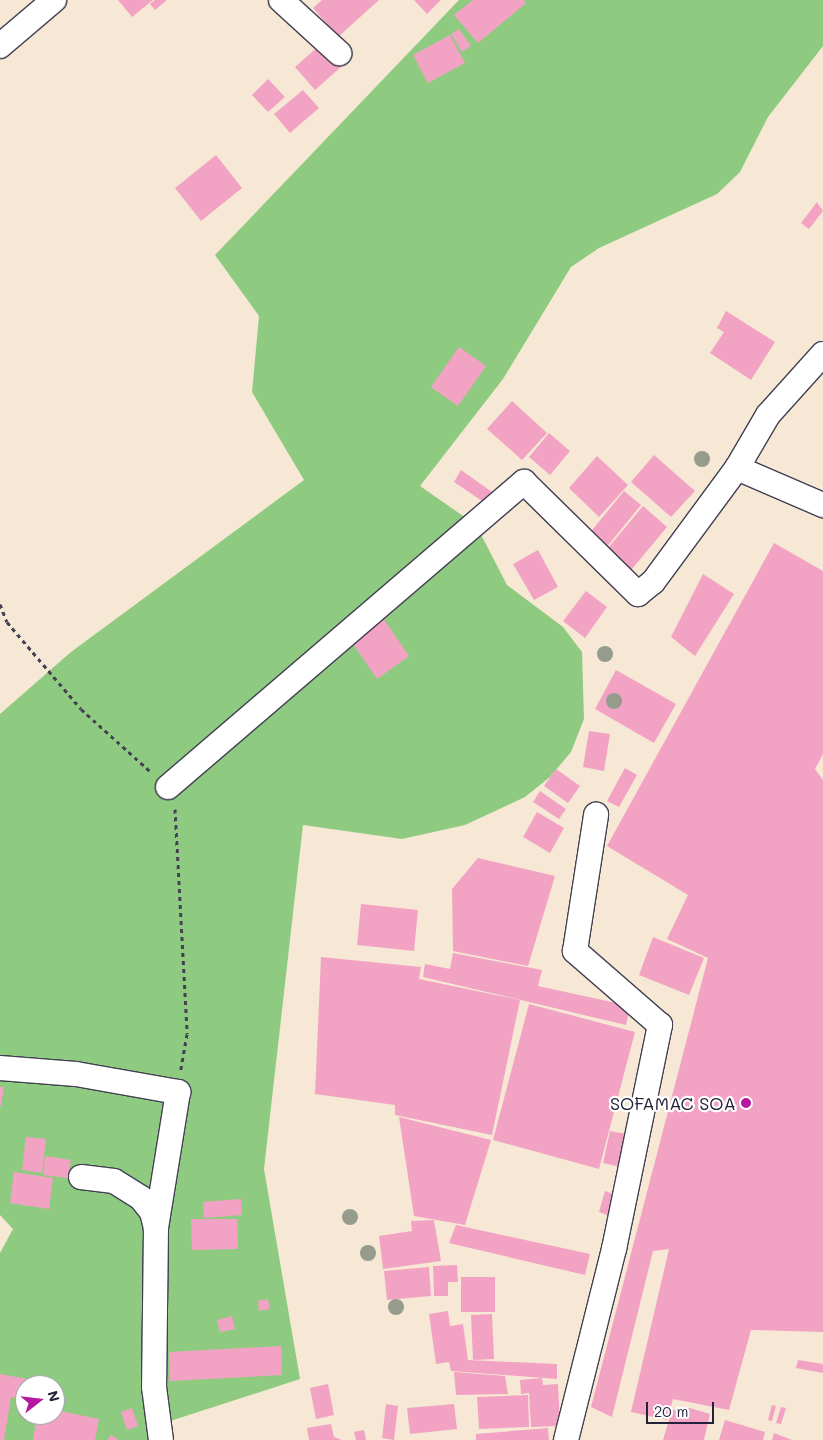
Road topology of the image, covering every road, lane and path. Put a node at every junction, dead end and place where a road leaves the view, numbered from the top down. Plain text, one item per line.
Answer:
1 (54, 0) edge
2 (281, 0) edge
3 (0, 46) edge
4 (339, 53) dead end
5 (823, 354) edge
6 (737, 468) junction
7 (823, 505) edge
8 (0, 604) edge
9 (168, 787) junction
10 (596, 815) dead end
11 (0, 1068) edge
12 (178, 1092) junction
13 (81, 1178) dead end
14 (156, 1228) junction
15 (161, 1440) edge
16 (566, 1440) edge

1 - 3 street
2 - 4 street
5 - 6 street
6 - 7 street
6 - 9 street
8 - 9 path
9 - 12 path
10 - 16 street
11 - 12 street
12 - 14 street
13 - 14 street
14 - 15 street

